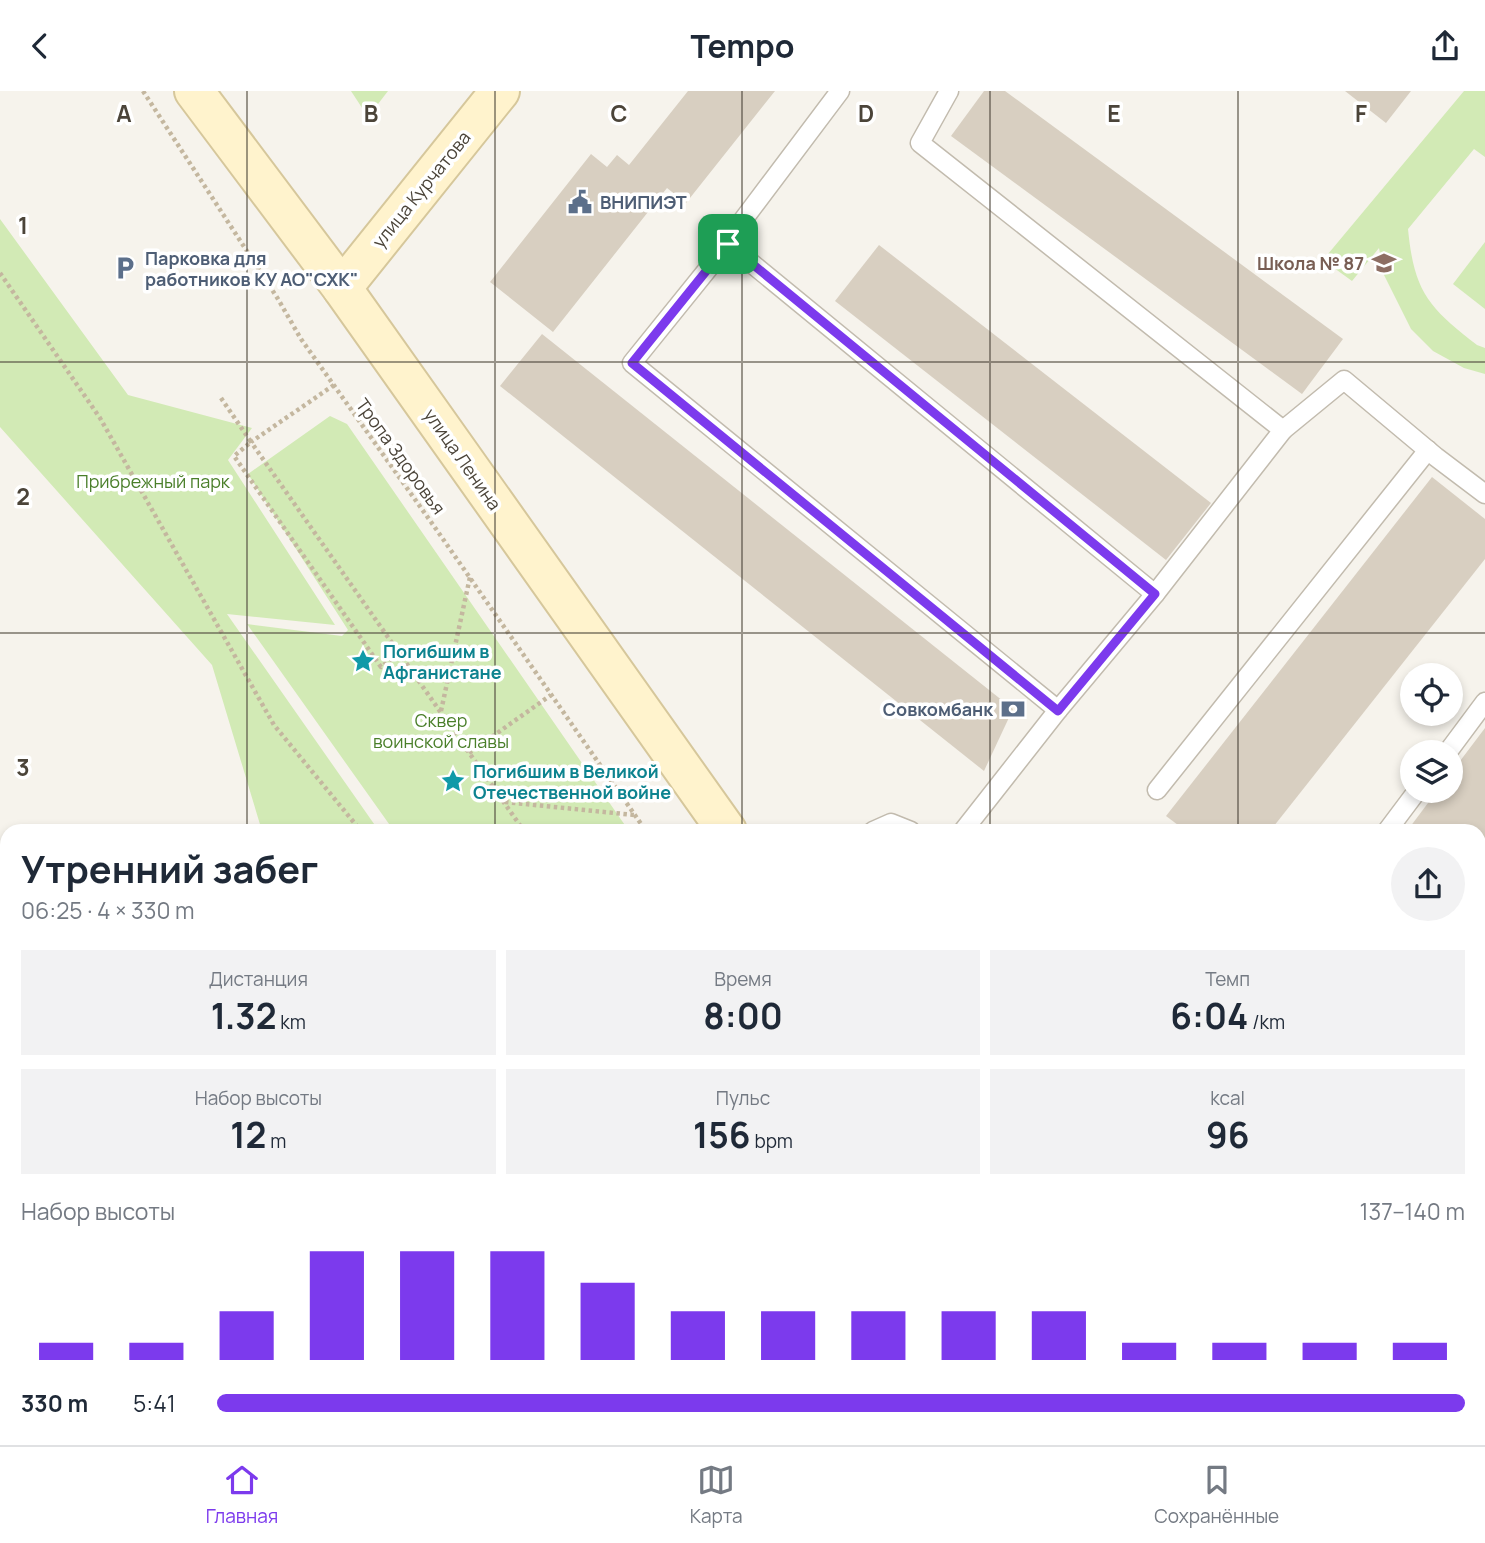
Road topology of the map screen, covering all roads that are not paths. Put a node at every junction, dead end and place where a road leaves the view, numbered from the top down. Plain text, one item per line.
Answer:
1 (194, 91) edge
2 (500, 91) edge
3 (840, 91) edge
4 (949, 91) edge
5 (728, 244) junction
6 (342, 288) junction
7 (1283, 430) junction
8 (1428, 450) junction
9 (1485, 494) edge
10 (1155, 594) junction
11 (1485, 702) edge
12 (1058, 711) junction
13 (1457, 740) edge
14 (1157, 790) dead end
15 (1408, 803) edge
16 (722, 824) edge
17 (969, 824) edge
18 (1392, 824) edge

1 - 6 street, улица Ленина
2 - 6 street, улица Курчатова
3 - 5 lane
4 - 7 lane
5 - 10 lane
5 - 12 lane
6 - 16 street, улица Ленина
7 - 8 lane
7 - 10 lane
8 - 9 lane
8 - 14 lane
10 - 12 lane
11 - 13 lane
12 - 17 lane
15 - 18 lane

